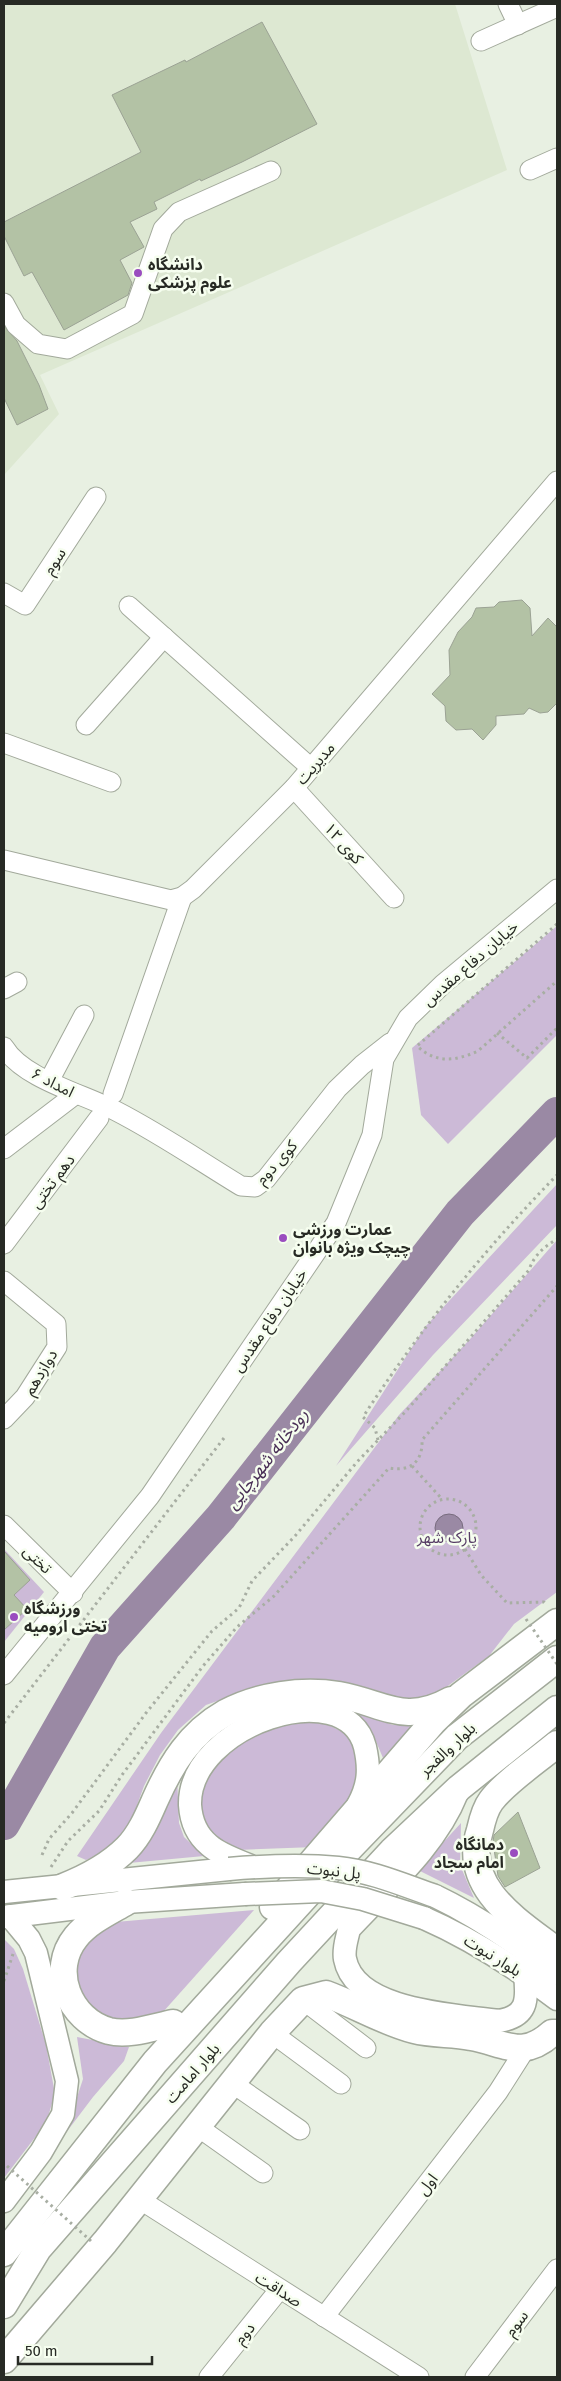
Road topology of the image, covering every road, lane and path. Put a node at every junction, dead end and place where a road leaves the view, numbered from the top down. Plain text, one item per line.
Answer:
1 (508, 4) edge
2 (557, 7) edge
3 (518, 25) junction
4 (481, 41) dead end
5 (557, 158) edge
6 (530, 170) dead end
7 (271, 171) dead end
8 (4, 303) edge
9 (557, 481) edge
10 (96, 497) dead end
11 (4, 593) edge
12 (129, 606) dead end
13 (164, 637) junction
14 (86, 724) dead end
15 (4, 743) edge
16 (311, 768) junction
17 (111, 782) dead end
18 (294, 788) junction
19 (4, 860) edge
20 (557, 889) edge
21 (182, 897) junction
22 (394, 898) dead end
23 (557, 924) edge
24 (557, 981) edge
25 (84, 1015) dead end
26 (557, 1028) edge
27 (497, 1034) junction
28 (395, 1040) junction
29 (4, 1047) edge
30 (49, 1081) junction
31 (76, 1094) junction
32 (107, 1106) junction
33 (4, 1149) edge
34 (557, 1175) edge
35 (557, 1238) edge
36 (4, 1244) edge
37 (4, 1281) edge
38 (557, 1286) edge
39 (4, 1419) edge
40 (224, 1438) dead end
41 (378, 1440) junction
42 (412, 1466) junction
43 (442, 1499) junction
44 (4, 1525) edge
45 (465, 1549) junction
46 (73, 1592) junction
47 (546, 1616) edge
48 (526, 1619) dead end
49 (530, 1629) dead end
50 (557, 1659) edge
51 (557, 1664) edge
52 (4, 1675) edge
53 (461, 1695) junction
54 (557, 1709) edge
55 (4, 1723) edge
56 (557, 1744) edge
57 (459, 1788) junction
58 (353, 1813) junction
59 (348, 1850) joint
60 (42, 1855) dead end
61 (253, 1867) junction
62 (56, 1879) junction
63 (10, 1891) edge
64 (435, 1896) joint
65 (126, 1902) junction
66 (7, 1917) edge
67 (424, 1918) joint
68 (14, 1949) dead end
69 (557, 1951) edge
70 (557, 1974) edge
71 (525, 1975) junction
72 (4, 1981) edge
73 (557, 1999) edge
74 (303, 2000) junction
75 (173, 2023) junction
76 (557, 2032) edge
77 (272, 2033) junction
78 (366, 2048) dead end
79 (526, 2048) junction
80 (155, 2062) junction
81 (232, 2082) junction
82 (341, 2084) dead end
83 (198, 2127) junction
84 (300, 2130) dead end
85 (7, 2166) dead end
86 (15, 2167) dead end
87 (263, 2173) dead end
88 (9, 2174) dead end
89 (139, 2199) junction
90 (4, 2201) edge
91 (91, 2242) dead end
92 (4, 2253) edge
93 (557, 2269) edge
94 (279, 2290) junction
95 (4, 2305) edge
96 (324, 2317) junction
97 (4, 2360) edge
98 (409, 2375) edge
99 (209, 2377) edge
100 (475, 2377) edge

1 - 3 street
2 - 3 street
3 - 4 street
5 - 6 street
7 - 8 street
9 - 16 street, مدیریت
10 - 11 street, سوم
12 - 13 street
13 - 14 street
13 - 16 street
15 - 17 street
16 - 18 street, مدیریت
18 - 21 street, مدیریت
18 - 22 street, کوی ۱۲
19 - 21 street
20 - 28 street, خیابان دفاع مقدس
21 - 32 street, دهم تختی
23 - 27 path
24 - 27 path
25 - 30 street
26 - 27 path
28 - 32 street, کوی دوم
28 - 46 street, خیابان دفاع مقدس
29 - 30 street, امداد ۶
30 - 31 street, امداد ۶
31 - 32 street, امداد ۶
31 - 33 street
32 - 36 street, دهم تختی
34 - 41 path
35 - 41 path
37 - 39 street, دوازدهم
38 - 42 path
40 - 55 path
41 - 60 path
42 - 43 path
42 - 62 path
43 - 45 path
43 - 45 path
44 - 46 street, تختی
45 - 47 path
46 - 52 street, خیابان دفاع مقدس
47 - 49 path
47 - 53 highway
48 - 51 path, bridge
50 - 59 highway, بلوار والفجر
53 - 58 highway
53 - 62 highway
54 - 57 highway
56 - 69 highway
57 - 71 main road
57 - 95 highway, بلوار امامت
58 - 61 main road
58 - 75 highway
59 - 80 highway, بلوار امامت
61 - 62 main road, پل نبوت, bridge
61 - 64 main road, پل نبوت, bridge
62 - 63 main road, پل نبوت
64 - 70 main road, بلوار نبوت
65 - 66 main road, پل نبوت
65 - 67 main road, پل نبوت, bridge
65 - 75 highway
66 - 90 main road
67 - 71 main road, بلوار نبوت
68 - 72 path
71 - 73 main road, بلوار نبوت
74 - 77 highway
74 - 78 street
74 - 79 highway
75 - 80 highway
76 - 79 highway
77 - 81 highway
77 - 82 street
79 - 96 street, اول
80 - 92 highway, بلوار امامت
81 - 83 highway
81 - 84 street
83 - 87 street
83 - 89 highway
85 - 91 path, bridge
86 - 88 path
89 - 94 street, صداقت
89 - 97 highway
93 - 100 street, سوم
94 - 96 street, صداقت
94 - 99 street, دوم
96 - 98 street, صداقت

